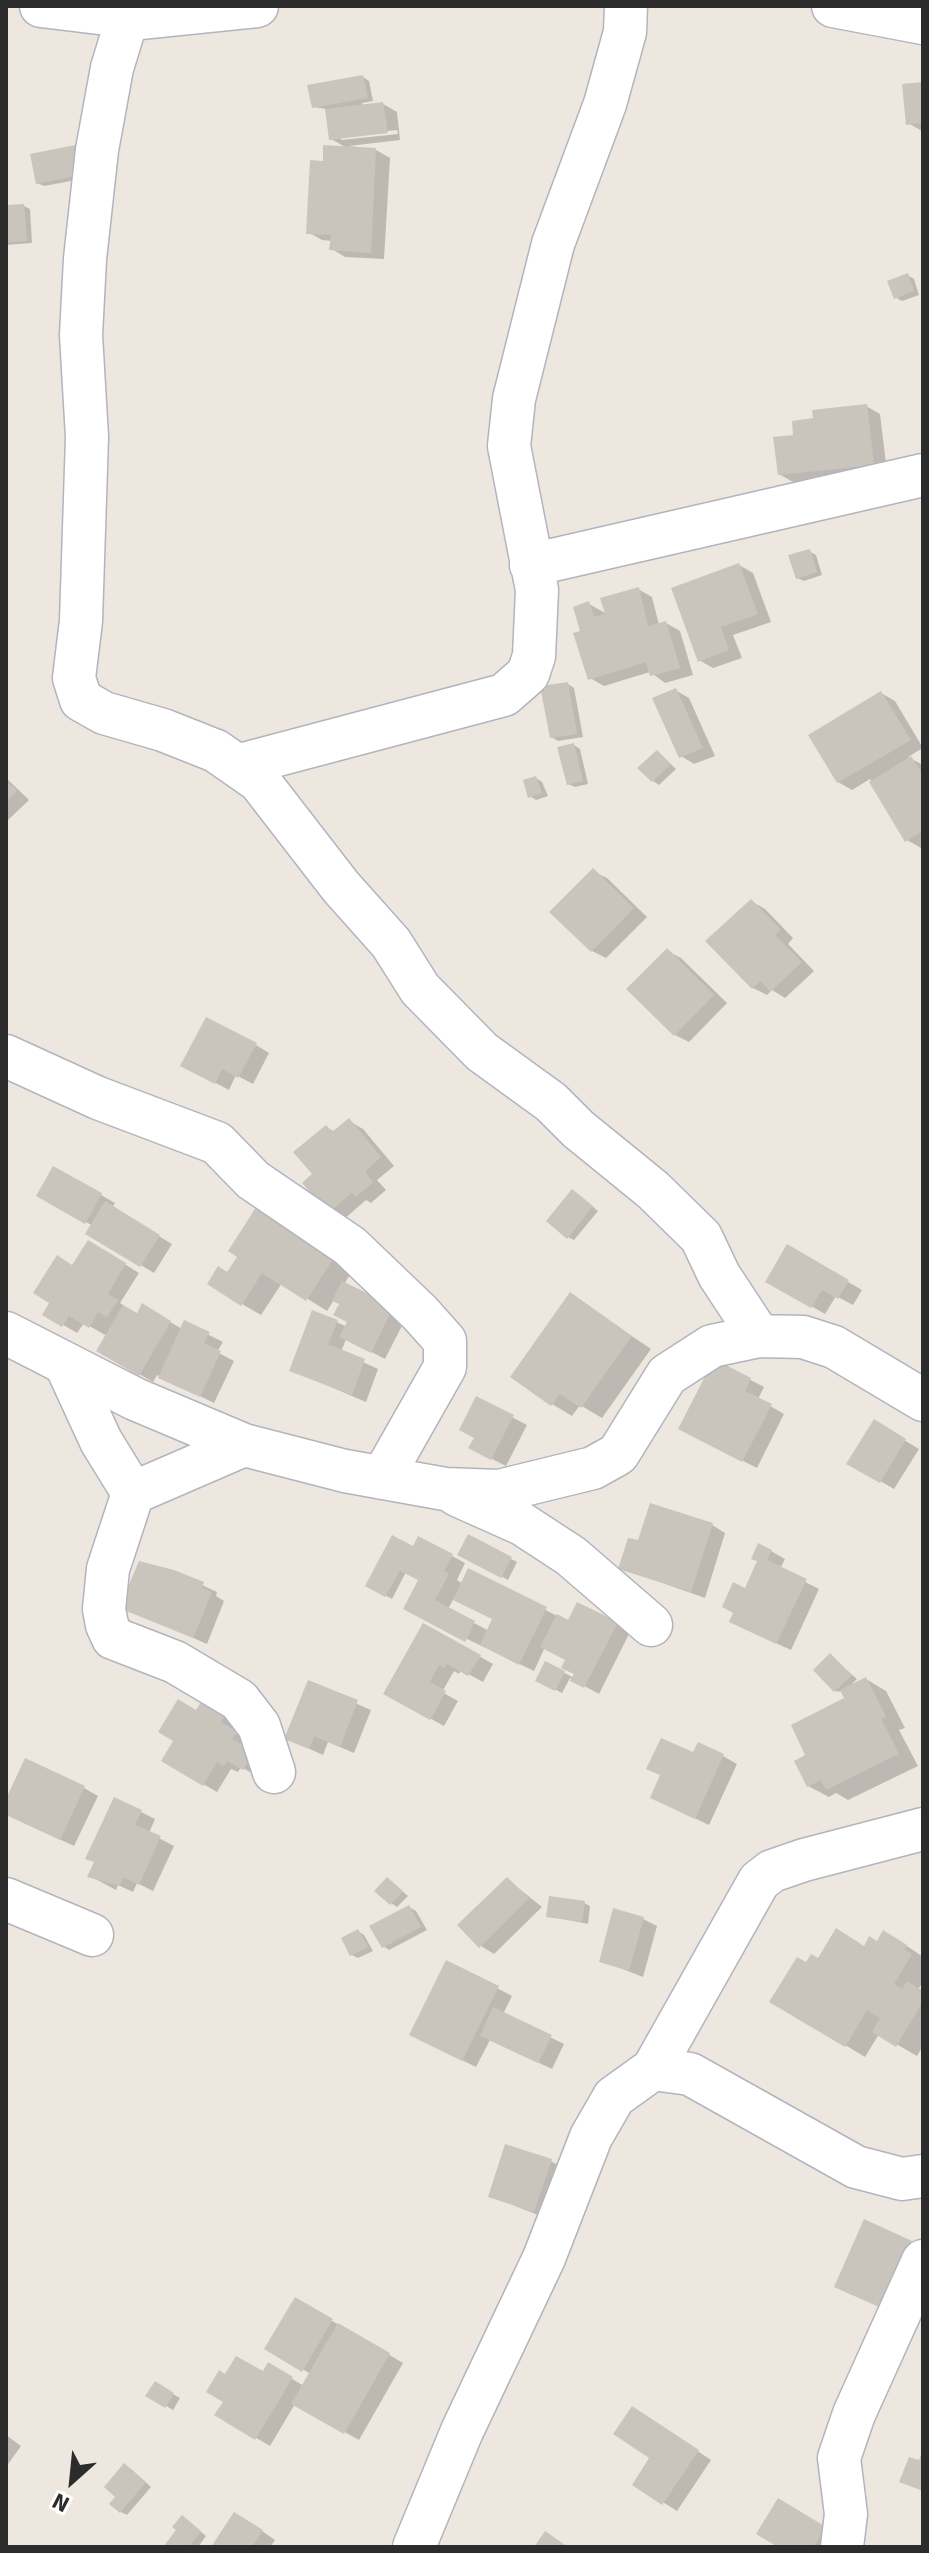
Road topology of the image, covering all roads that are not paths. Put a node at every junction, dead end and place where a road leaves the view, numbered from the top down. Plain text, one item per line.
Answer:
1 (41, 6) edge
2 (257, 6) edge
3 (626, 6) edge
4 (833, 6) edge
5 (128, 16) junction
6 (923, 23) edge
7 (923, 475) edge
8 (531, 565) junction
9 (240, 765) junction
10 (6, 1056) edge
11 (6, 1333) edge
12 (759, 1336) junction
13 (66, 1365) junction
14 (923, 1400) edge
15 (244, 1445) junction
16 (382, 1478) junction
17 (445, 1489) junction
18 (133, 1493) junction
19 (651, 1625) dead end
20 (274, 1772) dead end
21 (923, 1829) edge
22 (6, 1899) edge
23 (92, 1935) dead end
24 (653, 2069) junction
25 (923, 2176) edge
26 (923, 2261) edge
27 (414, 2547) edge
28 (842, 2547) edge

1 - 5 street
2 - 5 street
3 - 8 street
4 - 6 street
5 - 9 street
7 - 8 street
8 - 9 street
9 - 12 street
10 - 16 street
11 - 13 street
12 - 14 street
12 - 17 street
13 - 15 street
13 - 18 street
15 - 16 street
15 - 18 street
16 - 17 street
17 - 19 street
18 - 20 street
21 - 24 street
22 - 23 street
24 - 25 street
24 - 27 street
26 - 28 street

